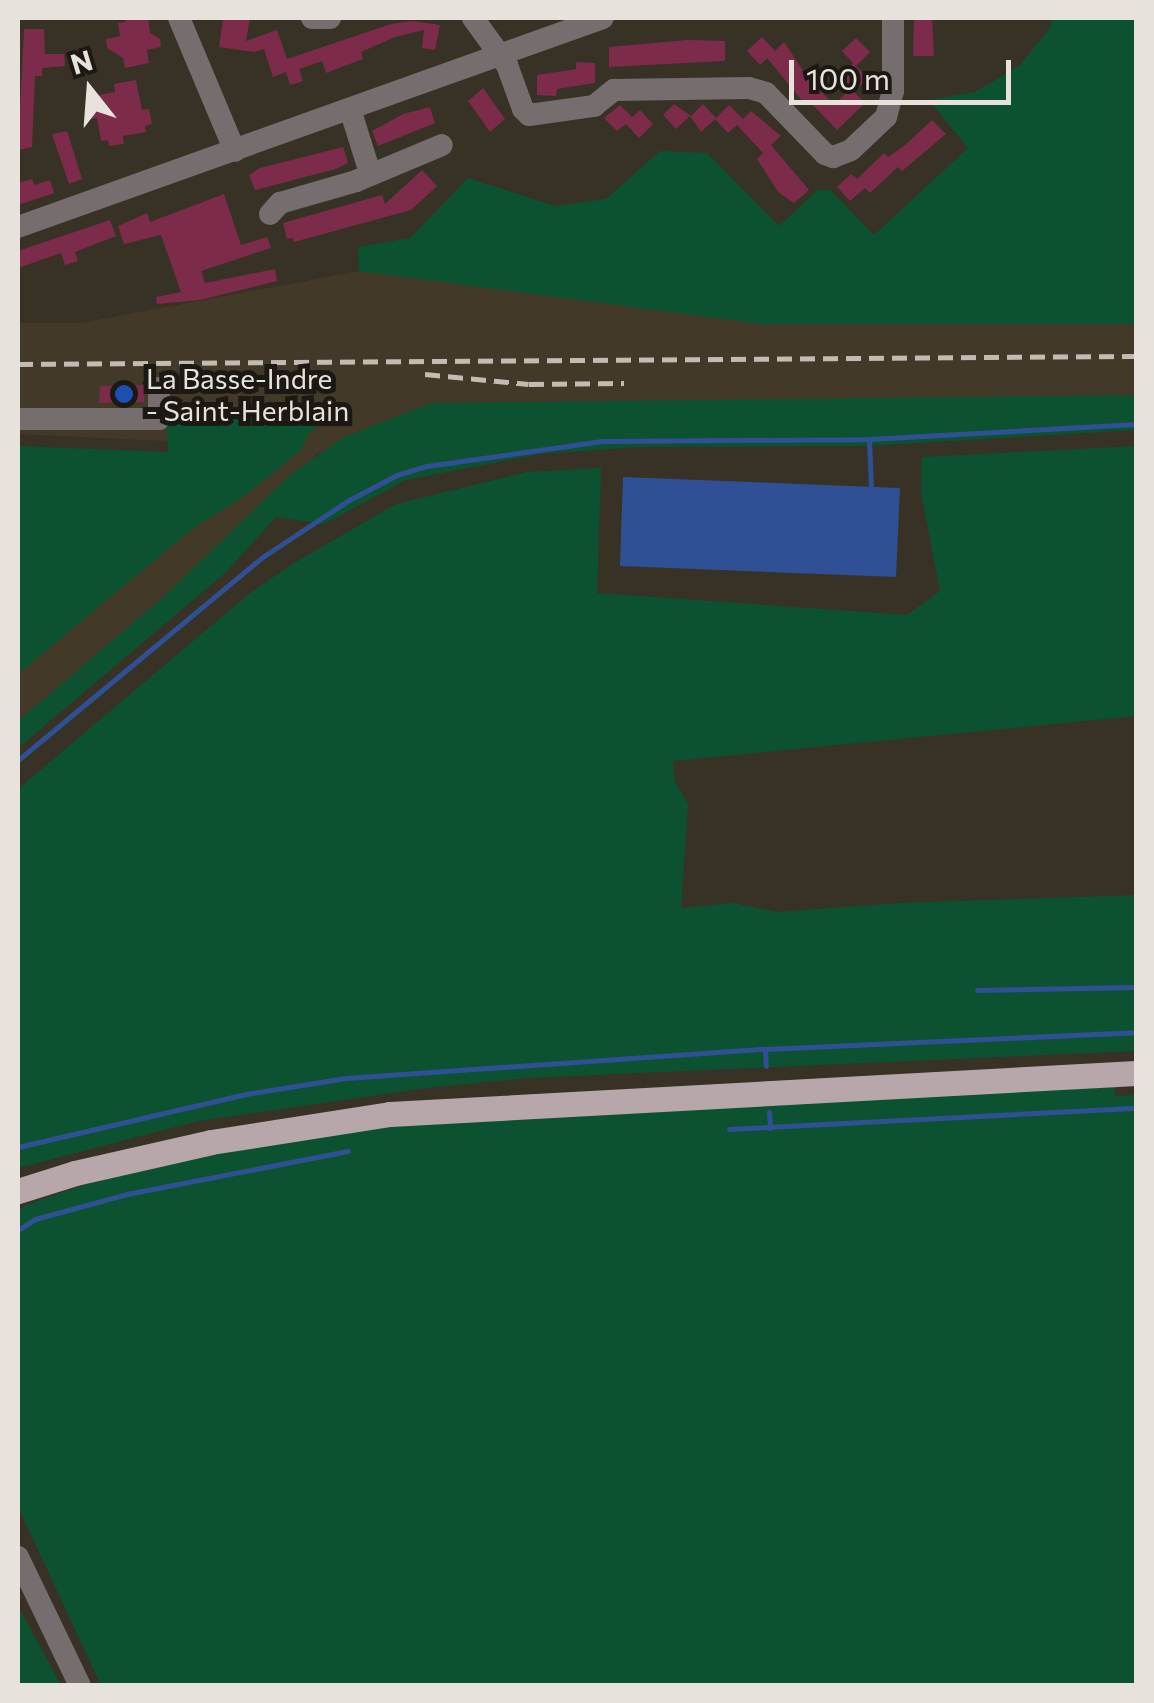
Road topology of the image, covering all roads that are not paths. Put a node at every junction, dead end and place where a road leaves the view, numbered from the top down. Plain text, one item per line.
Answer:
1 (180, 18) edge
2 (312, 18) edge
3 (330, 18) edge
4 (474, 18) edge
5 (603, 18) edge
6 (893, 18) edge
7 (500, 56) junction
8 (350, 109) junction
9 (442, 145) dead end
10 (235, 152) junction
11 (370, 173) junction
12 (270, 214) dead end
13 (18, 227) edge
14 (160, 388) dead end
15 (18, 419) edge
16 (1136, 1073) edge
17 (18, 1191) edge
18 (18, 1557) edge
19 (80, 1686) edge

1 - 10 street
2 - 3 street
4 - 7 street
5 - 7 street
6 - 7 street
7 - 8 street
8 - 10 street
8 - 11 street
9 - 11 street
10 - 13 street
11 - 12 street
14 - 15 street
16 - 17 main road
18 - 19 street

